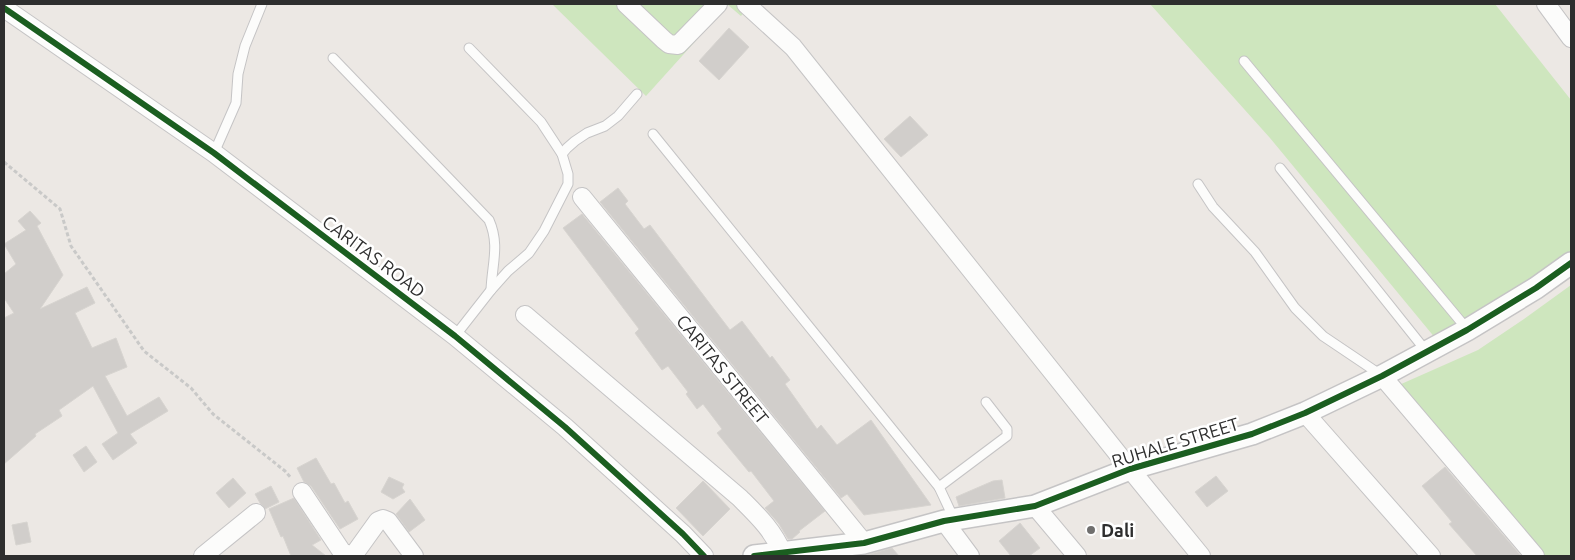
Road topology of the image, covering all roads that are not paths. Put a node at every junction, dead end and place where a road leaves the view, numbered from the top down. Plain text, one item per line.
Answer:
1 (262, 4) edge
2 (626, 4) edge
3 (718, 4) edge
4 (746, 4) edge
5 (1546, 4) edge
6 (4, 8) edge
7 (1571, 38) edge
8 (468, 48) dead end
9 (333, 58) dead end
10 (1244, 61) dead end
11 (637, 94) dead end
12 (653, 134) dead end
13 (214, 153) junction
14 (562, 154) junction
15 (1280, 168) dead end
16 (1198, 184) dead end
17 (582, 196) dead end
18 (1571, 263) edge
19 (491, 290) junction
20 (525, 315) dead end
21 (1467, 330) junction
22 (455, 336) junction
23 (1427, 351) junction
24 (1382, 376) junction
25 (986, 402) dead end
26 (1305, 412) junction
27 (1130, 469) junction
28 (940, 487) junction
29 (302, 492) road end
30 (1035, 506) junction
31 (256, 513) dead end
32 (949, 520) junction
33 (864, 542) junction
34 (783, 555) edge
35 (203, 556) edge
36 (414, 556) edge
37 (704, 556) edge
38 (754, 556) edge
39 (970, 556) edge
40 (1077, 556) edge
41 (1201, 556) edge
42 (1431, 556) edge
43 (1535, 556) edge

1 - 13 lane
2 - 3 street
4 - 27 street
5 - 7 street
6 - 13 street, CARITAS ROAD
8 - 14 lane
9 - 19 lane
10 - 21 lane
11 - 14 lane
12 - 28 lane
13 - 22 street, CARITAS ROAD
14 - 19 lane
15 - 23 lane
16 - 24 lane
17 - 33 street, CARITAS STREET
18 - 21 street, RUHALE STREET
19 - 22 lane
20 - 34 street
21 - 23 street, RUHALE STREET
22 - 37 street, CARITAS ROAD
23 - 24 street, RUHALE STREET
24 - 26 street, RUHALE STREET
24 - 43 street
25 - 28 lane
26 - 27 street, RUHALE STREET
26 - 42 street
27 - 30 street, RUHALE STREET
27 - 41 street
28 - 32 lane
29 - 36 street
30 - 32 street, RUHALE STREET
30 - 40 street
31 - 35 street
32 - 33 street, RUHALE STREET
32 - 39 street
33 - 34 street, RUHALE STREET
34 - 38 street, RUHALE STREET

